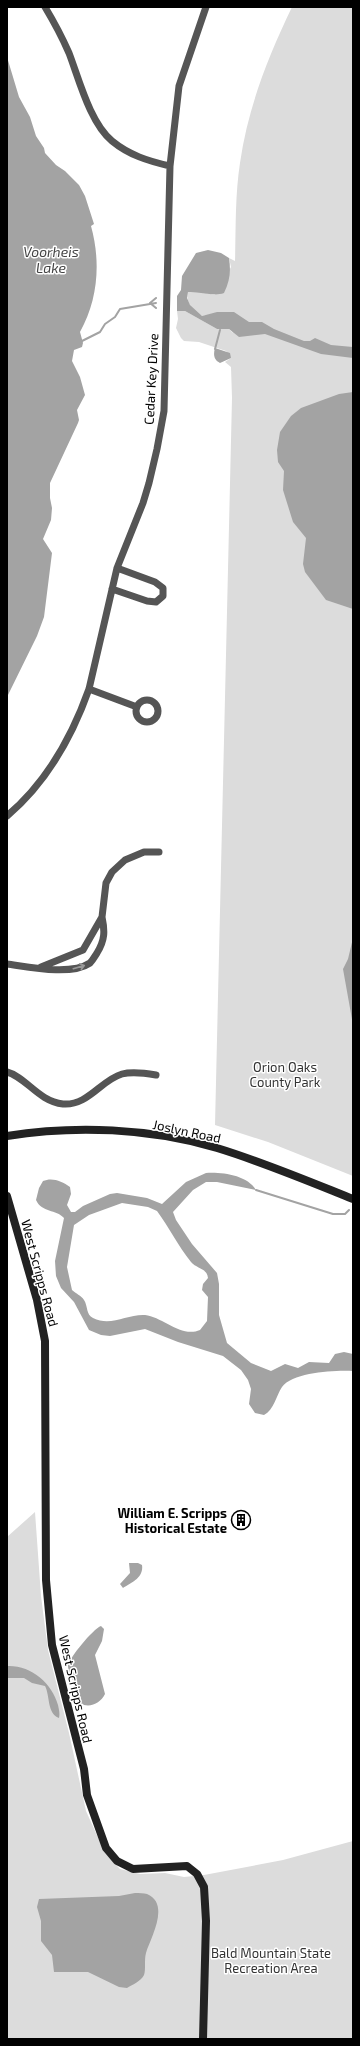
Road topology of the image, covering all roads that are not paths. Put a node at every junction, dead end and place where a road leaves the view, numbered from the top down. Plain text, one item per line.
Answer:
1 (45, 7) edge
2 (206, 7) edge
3 (170, 166) junction
4 (117, 568) junction
5 (112, 589) junction
6 (89, 689) junction
7 (137, 707) dead end
8 (7, 816) edge
9 (159, 852) dead end
10 (102, 917) junction
11 (7, 964) edge
12 (41, 968) junction
13 (7, 1072) edge
14 (156, 1075) dead end
15 (7, 1136) edge
16 (7, 1196) edge
17 (353, 1199) edge
18 (203, 2039) edge

1 - 3 street
2 - 3 street, Cedar Key Drive
3 - 4 street, Cedar Key Drive
4 - 5 street, Cedar Key Drive
4 - 5 street
5 - 6 street, Cedar Key Drive
6 - 7 street
6 - 8 street, Cedar Key Drive
9 - 10 street
10 - 12 street
12 -> 10 street
11 - 12 street
13 - 14 street
15 - 17 street, Joslyn Road
16 - 18 street, West Scripps Road

